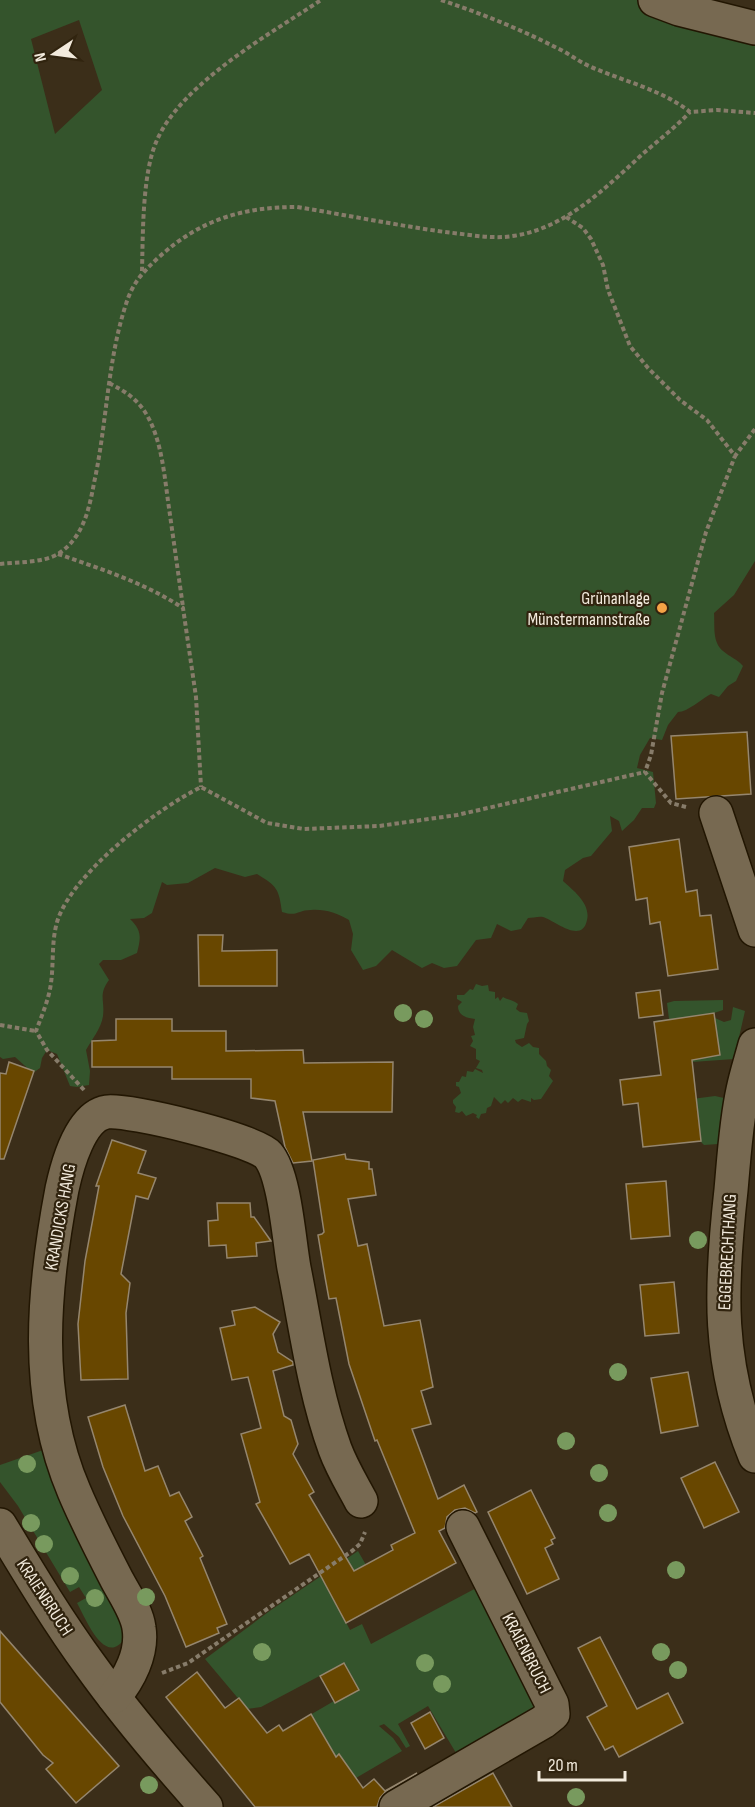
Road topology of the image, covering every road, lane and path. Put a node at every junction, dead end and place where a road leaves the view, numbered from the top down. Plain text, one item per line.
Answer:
1 (321, 0) edge
2 (441, 0) edge
3 (655, 0) edge
4 (755, 28) edge
5 (690, 112) junction
6 (755, 113) edge
7 (566, 217) junction
8 (142, 272) junction
9 (109, 383) junction
10 (755, 429) edge
11 (735, 456) junction
12 (58, 554) junction
13 (0, 564) edge
14 (183, 608) junction
15 (645, 772) junction
16 (201, 787) junction
17 (716, 813) joint
18 (755, 930) edge
19 (0, 1025) edge
20 (36, 1031) junction
21 (755, 1045) edge
22 (106, 1112) junction
23 (755, 1456) edge
24 (361, 1501) joint
25 (0, 1525) edge
26 (463, 1527) dead end
27 (122, 1686) junction
28 (206, 1807) edge
29 (396, 1807) edge

1 - 8 path
2 - 5 path
3 - 4 street
5 - 6 path
5 - 7 path
7 - 8 path
7 - 11 path
8 - 9 path
9 - 12 path
9 - 14 path
10 - 11 path
11 - 15 path
12 - 13 path
12 - 14 path
14 - 16 path
15 - 16 path
15 - 17 path
16 - 20 path
17 - 18 street
19 - 20 path
20 - 22 path
21 - 23 street, EGGEBRECHTHANG
22 - 24 street
22 - 27 street, KRANDICKS HANG
24 - 27 path
25 - 27 street, KRAIENBRUCH
26 - 29 street, KRAIENBRUCH
27 - 28 street, KRAIENBRUCH

